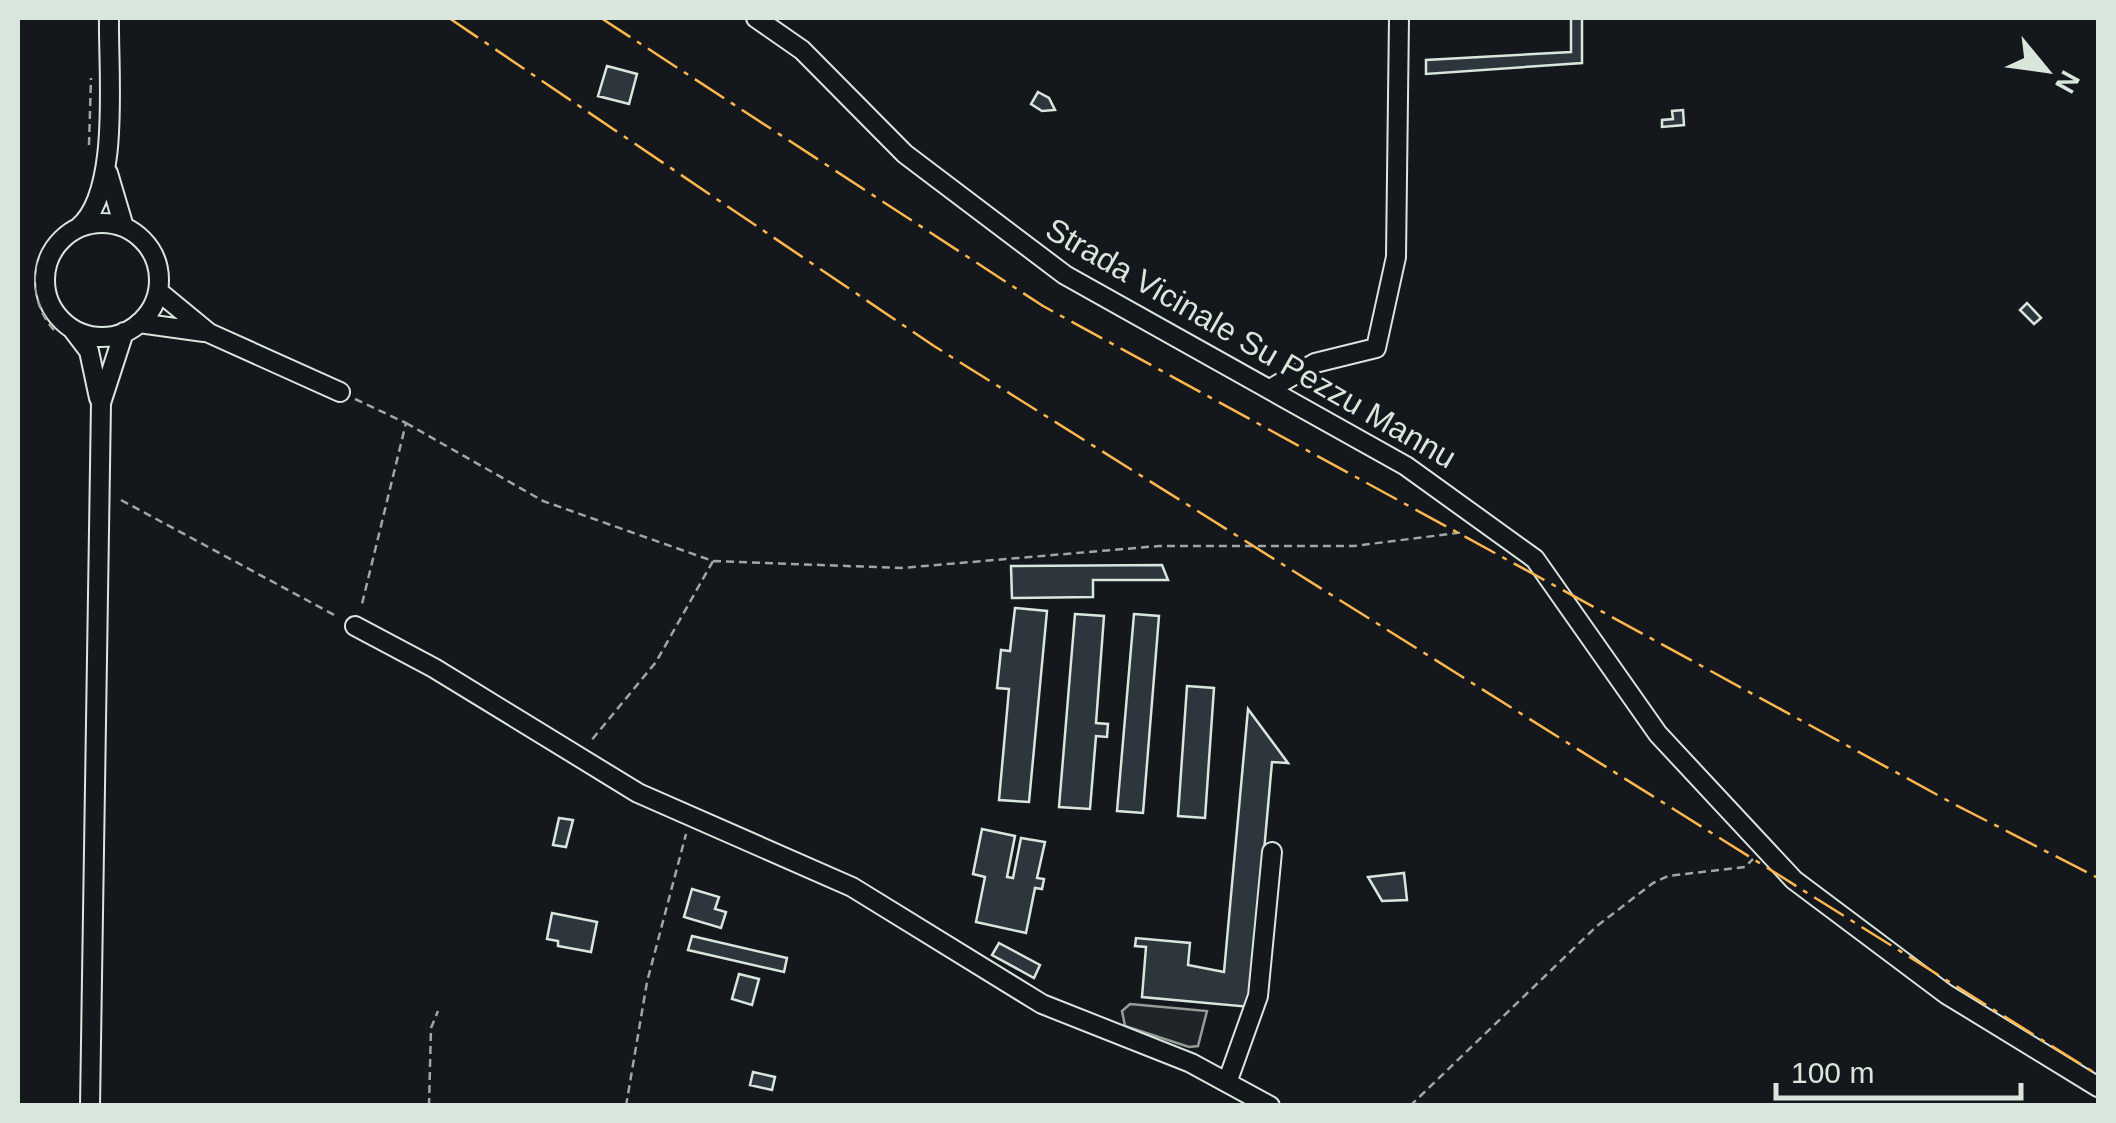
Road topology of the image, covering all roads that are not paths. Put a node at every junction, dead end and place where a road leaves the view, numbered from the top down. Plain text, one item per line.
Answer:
1 (110, 18) edge
2 (756, 18) edge
3 (1399, 18) edge
4 (97, 162) junction
5 (73, 226) junction
6 (124, 227) junction
7 (158, 291) junction
8 (131, 328) junction
9 (210, 333) junction
10 (68, 334) junction
11 (1270, 389) junction
12 (340, 392) road end
13 (101, 403) junction
14 (355, 626) road end
15 (1272, 852) dead end
16 (1228, 1080) junction
17 (2098, 1087) edge
18 (90, 1106) edge
19 (1270, 1106) edge

1 - 4 street
2 - 11 street, Strada Vicinale Su Pezzu Mannu
3 - 11 street
4 - 5 street
4 - 6 street
5 - 6 street
5 - 10 street
6 - 7 street
7 - 8 street
7 - 9 street
8 - 9 street
8 - 10 street
8 - 13 street
9 - 12 street
10 - 13 street
11 - 17 street, Strada Vicinale Su Pezzu Mannu
13 - 18 street
14 - 16 street
15 - 16 street
16 - 19 street

